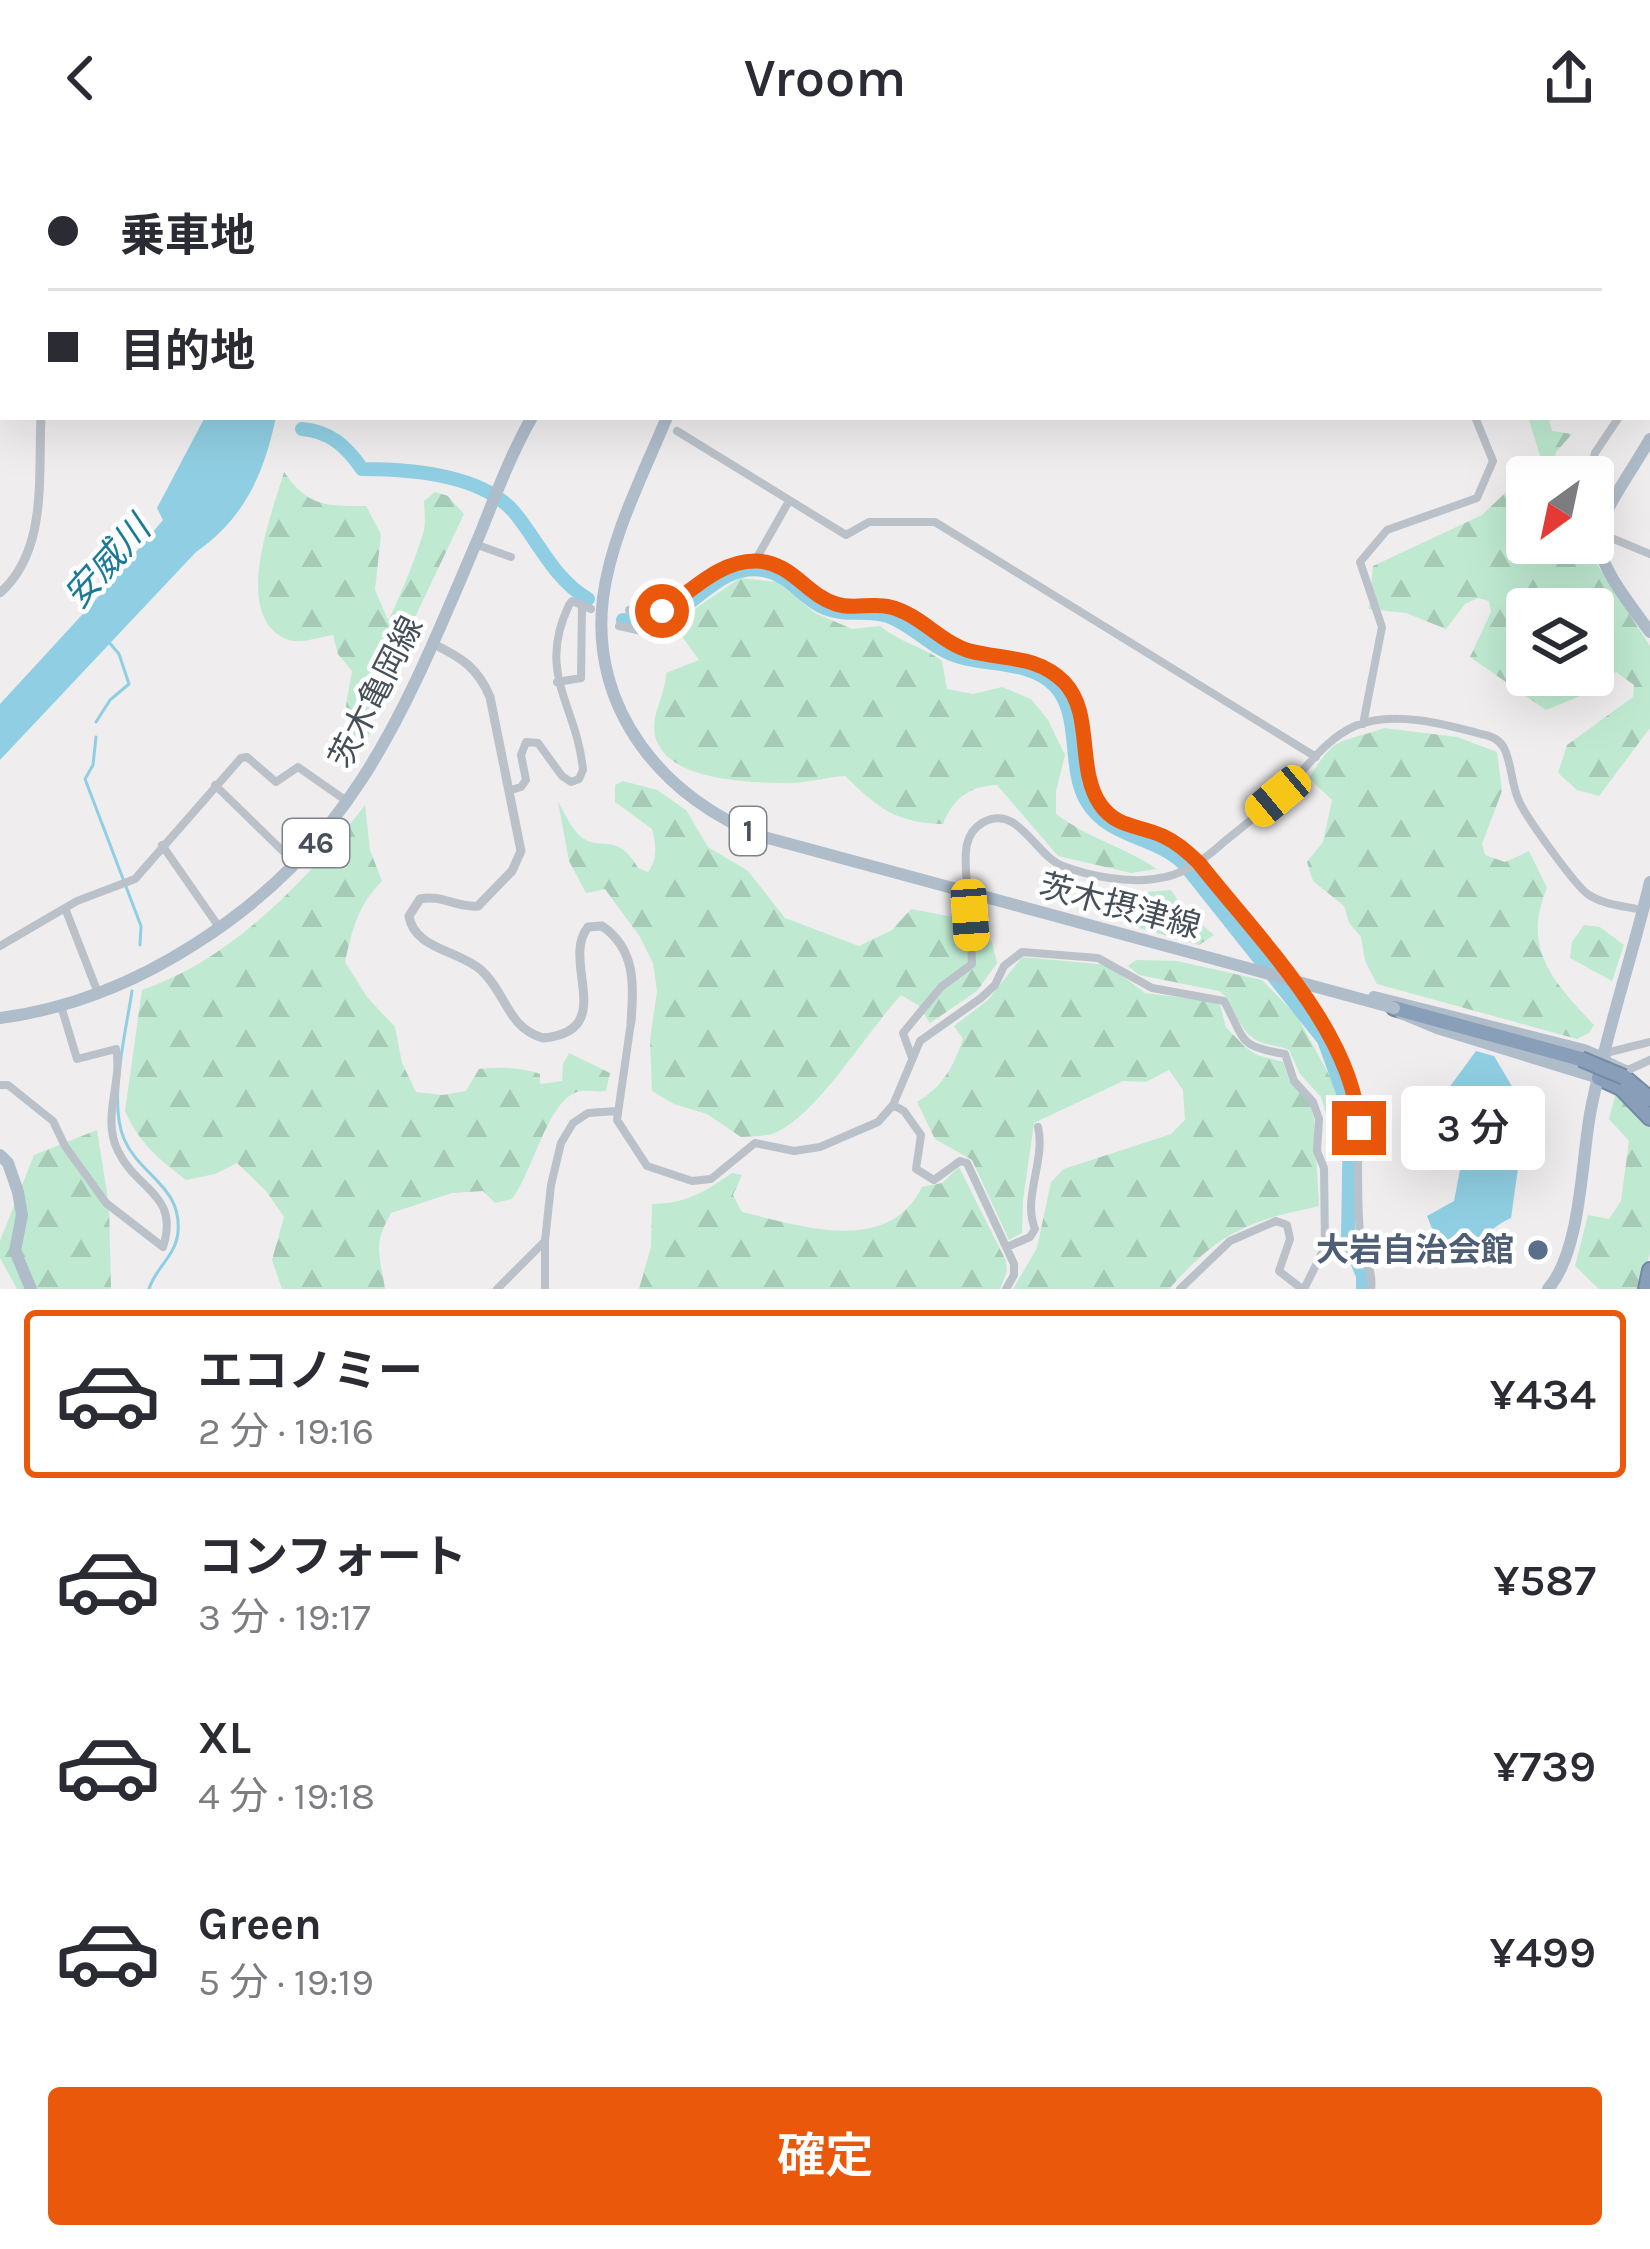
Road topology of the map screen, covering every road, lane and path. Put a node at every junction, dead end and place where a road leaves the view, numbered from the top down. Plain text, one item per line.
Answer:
1 (41, 420) edge
2 (531, 420) edge
3 (666, 420) edge
4 (1476, 420) edge
5 (1617, 420) edge
6 (677, 431) dead end
7 (1650, 440) edge
8 (1594, 456) edge
9 (1614, 497) edge
10 (789, 501) junction
11 (1614, 536) edge
12 (475, 544) junction
13 (1650, 554) edge
14 (511, 557) dead end
15 (755, 561) junction
16 (1605, 564) edge
17 (0, 593) edge
18 (629, 610) dead end
19 (649, 616) junction
20 (619, 626) dead end
21 (1650, 632) edge
22 (433, 644) junction
23 (556, 682) junction
24 (1363, 724) junction
25 (1316, 757) junction
26 (215, 785) junction
27 (511, 790) junction
28 (349, 803) junction
29 (162, 845) junction
30 (1197, 864) junction
31 (296, 865) junction
32 (1650, 883) edge
33 (64, 908) junction
34 (1643, 910) junction
35 (220, 928) junction
36 (0, 946) edge
37 (1321, 989) junction
38 (98, 993) junction
39 (61, 1006) junction
40 (1394, 1008) joint
41 (0, 1018) edge
42 (631, 1022) joint
43 (1461, 1026) junction
44 (1649, 1045) edge
45 (1605, 1056) junction
46 (912, 1058) junction
47 (1650, 1060) edge
48 (1626, 1074) junction
49 (1599, 1078) junction
50 (0, 1085) edge
51 (1650, 1085) edge
52 (1650, 1099) edge
53 (893, 1105) junction
54 (617, 1111) junction
55 (1650, 1118) edge
56 (1038, 1127) dead end
57 (0, 1155) edge
58 (545, 1241) junction
59 (1007, 1247) junction
60 (1650, 1270) edge
61 (31, 1289) edge
62 (497, 1289) edge
63 (544, 1289) edge
64 (1006, 1289) edge
65 (1180, 1289) edge
66 (1303, 1289) edge
67 (1372, 1289) edge
68 (1548, 1289) edge
69 (1646, 1289) edge

1 - 17 street
2 - 12 main road, 茨木亀岡線 / 46
3 - 37 main road, 茨木摂津線 / 1, bridge
4 - 24 street
5 - 8 street
6 - 10 street
7 - 9 main road
10 - 15 street
10 - 25 street
11 - 13 street
12 - 14 street
12 - 22 main road, 茨木亀岡線 / 46
15 - 19 street
15 - 30 street
16 - 21 main road
18 - 19 street
19 - 20 street
22 - 27 street
22 - 28 main road, 茨木亀岡線 / 46
23 - 23 street
23 - 27 street
24 - 25 street
24 - 34 street
25 - 30 street
26 - 28 street
26 - 29 street
26 - 31 street
27 - 42 street
28 - 31 main road, 茨木亀岡線 / 46
29 - 33 street
29 - 35 street
30 - 46 street, bridge
30 - 67 street
31 - 35 main road, 茨木亀岡線 / 46
32 - 34 main road
33 - 36 street
33 - 38 street
34 - 45 main road
35 - 38 main road, 茨木亀岡線 / 46
37 - 40 main road, 茨木摂津線 / 1, bridge
37 - 43 main road, bridge
38 - 39 main road, 茨木亀岡線 / 46
39 - 41 main road, 茨木亀岡線 / 46
39 - 50 street
40 - 43 highway
42 - 54 street
43 - 45 main road
43 - 48 highway, bridge
43 - 49 main road
44 - 45 street
45 - 48 street
45 - 49 main road
46 - 53 street
46 - 66 street
47 - 48 street
48 - 51 highway
48 - 52 highway
49 - 55 highway
49 - 68 main road
53 - 54 street
53 - 59 street
54 - 58 street
56 - 59 street
57 - 61 main road
58 - 62 street
58 - 63 street
59 - 64 street
60 - 69 highway
65 - 66 street

